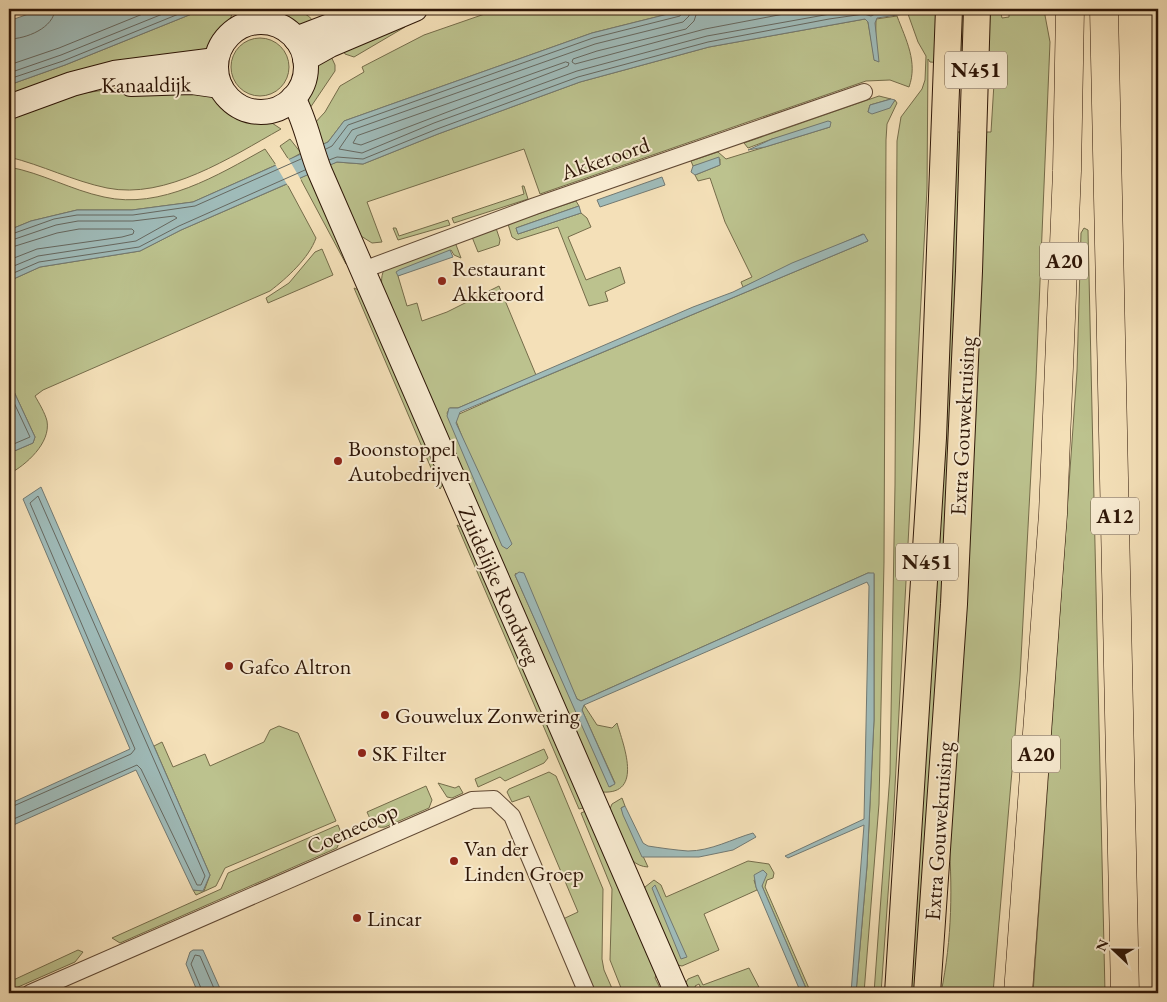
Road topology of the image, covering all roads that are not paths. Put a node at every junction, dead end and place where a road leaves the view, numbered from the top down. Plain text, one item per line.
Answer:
1 (374, 9) edge
2 (415, 9) edge
3 (949, 9) edge
4 (977, 9) edge
5 (1070, 9) edge
6 (1104, 9) edge
7 (247, 16) edge
8 (300, 49) junction
9 (216, 60) junction
10 (72, 84) junction
11 (220, 86) junction
12 (864, 92) dead end
13 (284, 104) junction
14 (9, 107) edge
15 (362, 270) junction
16 (30, 993) edge
17 (588, 993) edge
18 (677, 993) edge
19 (898, 993) edge
20 (927, 993) edge
21 (1018, 993) edge
22 (1125, 993) edge

1 - 8 main road
2 - 8 main road
3 - 19 main road, Extra Gouwekruising / N451
4 - 20 main road, Extra Gouwekruising / N451
5 - 21 highway, A20
6 - 22 highway, A12
7 - 8 main road
7 - 9 main road
8 - 13 main road
9 - 10 main road, Kanaaldijk
9 - 11 main road
10 - 11 main road, Kanaaldijk
10 - 14 main road, Kanaaldijk
11 - 13 main road
12 - 15 street, Akkeroord
13 - 15 main road, Zuidelijke Rondweg
15 - 18 main road, Zuidelijke Rondweg
16 - 17 street, Coenecoop

